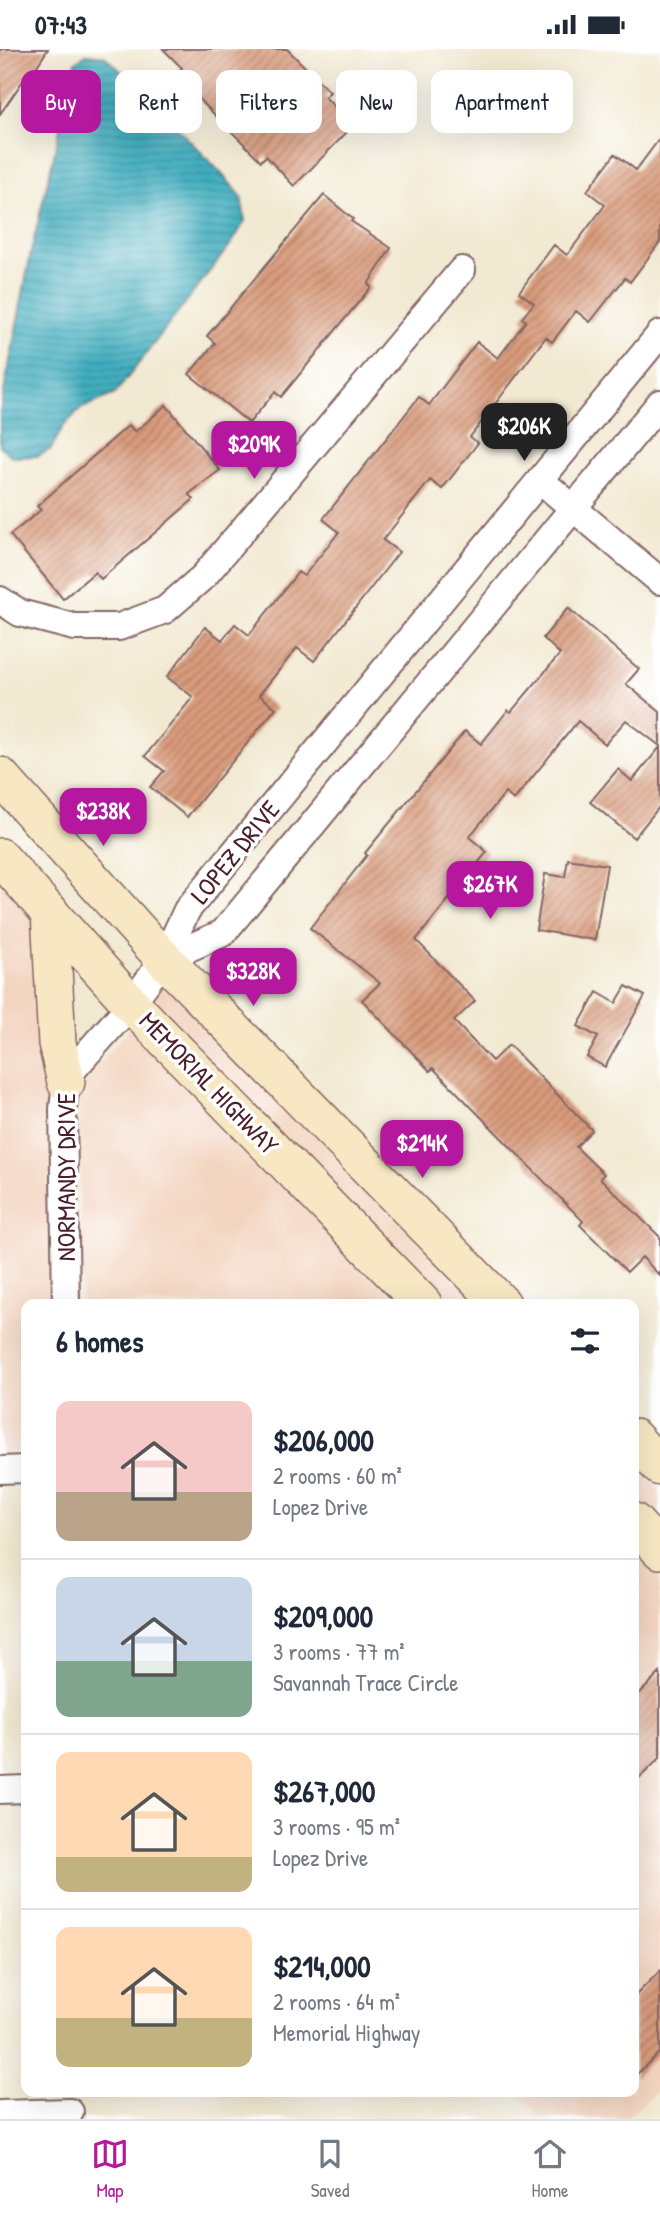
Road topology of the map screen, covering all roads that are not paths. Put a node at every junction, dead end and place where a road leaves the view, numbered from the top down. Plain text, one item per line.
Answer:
1 (462, 269) dead end
2 (660, 334) edge
3 (660, 403) edge
4 (540, 480) junction
5 (574, 508) junction
6 (660, 581) edge
7 (0, 600) edge
8 (0, 776) edge
9 (0, 857) edge
10 (50, 912) junction
11 (164, 959) junction
12 (131, 1004) junction
13 (65, 1082) junction
14 (66, 1299) edge
15 (418, 1299) edge
16 (497, 1299) edge
17 (639, 1444) edge
18 (660, 1467) edge
19 (21, 1469) edge
20 (0, 1470) edge
21 (639, 1527) edge
22 (660, 1550) edge
23 (21, 1789) edge
24 (0, 1790) edge
25 (70, 2108) edge
26 (0, 2114) edge

1 - 7 street
2 - 4 street, LOPEZ DRIVE
3 - 5 street, LOPEZ DRIVE
4 - 5 street
4 - 11 street, LOPEZ DRIVE
5 - 6 street
5 - 11 street, LOPEZ DRIVE
8 - 11 main road, MEMORIAL HIGHWAY
9 - 10 main road, MEMORIAL HIGHWAY
10 - 12 main road, MEMORIAL HIGHWAY
10 - 13 main road
11 - 12 street, NORMANDY DRIVE
11 - 16 main road, MEMORIAL HIGHWAY
12 - 13 street, NORMANDY DRIVE
12 - 15 main road, MEMORIAL HIGHWAY
13 - 14 street, NORMANDY DRIVE
17 - 18 main road
19 - 20 street
21 - 22 main road
23 - 24 street
25 - 26 street

